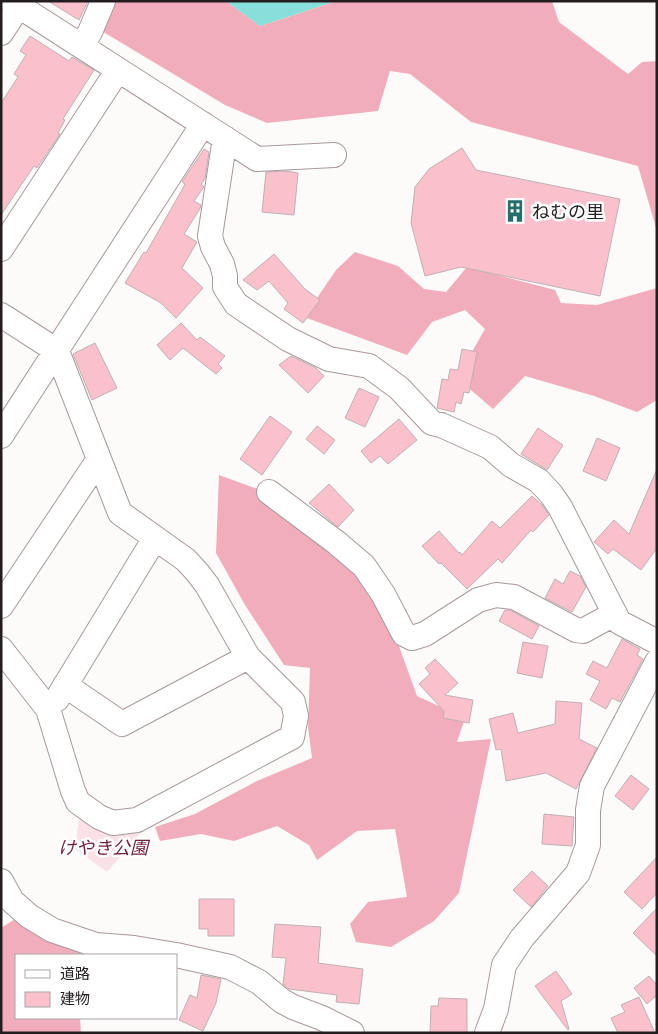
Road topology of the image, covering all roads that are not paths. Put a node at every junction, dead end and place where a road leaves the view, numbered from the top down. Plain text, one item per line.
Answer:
1 (103, 1) edge
2 (17, 3) edge
3 (1, 33) edge
4 (81, 46) junction
5 (118, 70) junction
6 (203, 124) junction
7 (225, 138) junction
8 (334, 155) dead end
9 (1, 249) edge
10 (1, 315) edge
11 (57, 351) junction
12 (1, 436) edge
13 (99, 459) junction
14 (269, 492) dead end
15 (155, 538) junction
16 (1, 606) edge
17 (614, 614) junction
18 (657, 642) edge
19 (1, 649) edge
20 (248, 657) junction
21 (657, 662) edge
22 (65, 685) junction
23 (48, 709) junction
24 (1, 881) edge
25 (170, 954) edge
26 (178, 955) edge
27 (352, 1033) edge
28 (487, 1033) edge

1 - 4 street
2 - 3 street
2 - 4 street
4 - 5 street
5 - 6 street
5 - 9 street
6 - 7 street
6 - 11 street
7 - 8 street
7 - 17 street
10 - 11 street
11 - 12 street
11 - 13 street
13 - 15 street
13 - 16 street
14 - 17 street
15 - 20 street
15 - 22 street
17 - 18 street
19 - 23 street
20 - 22 street
20 - 23 street
21 - 28 street
22 - 23 street
24 - 25 street
26 - 27 street

